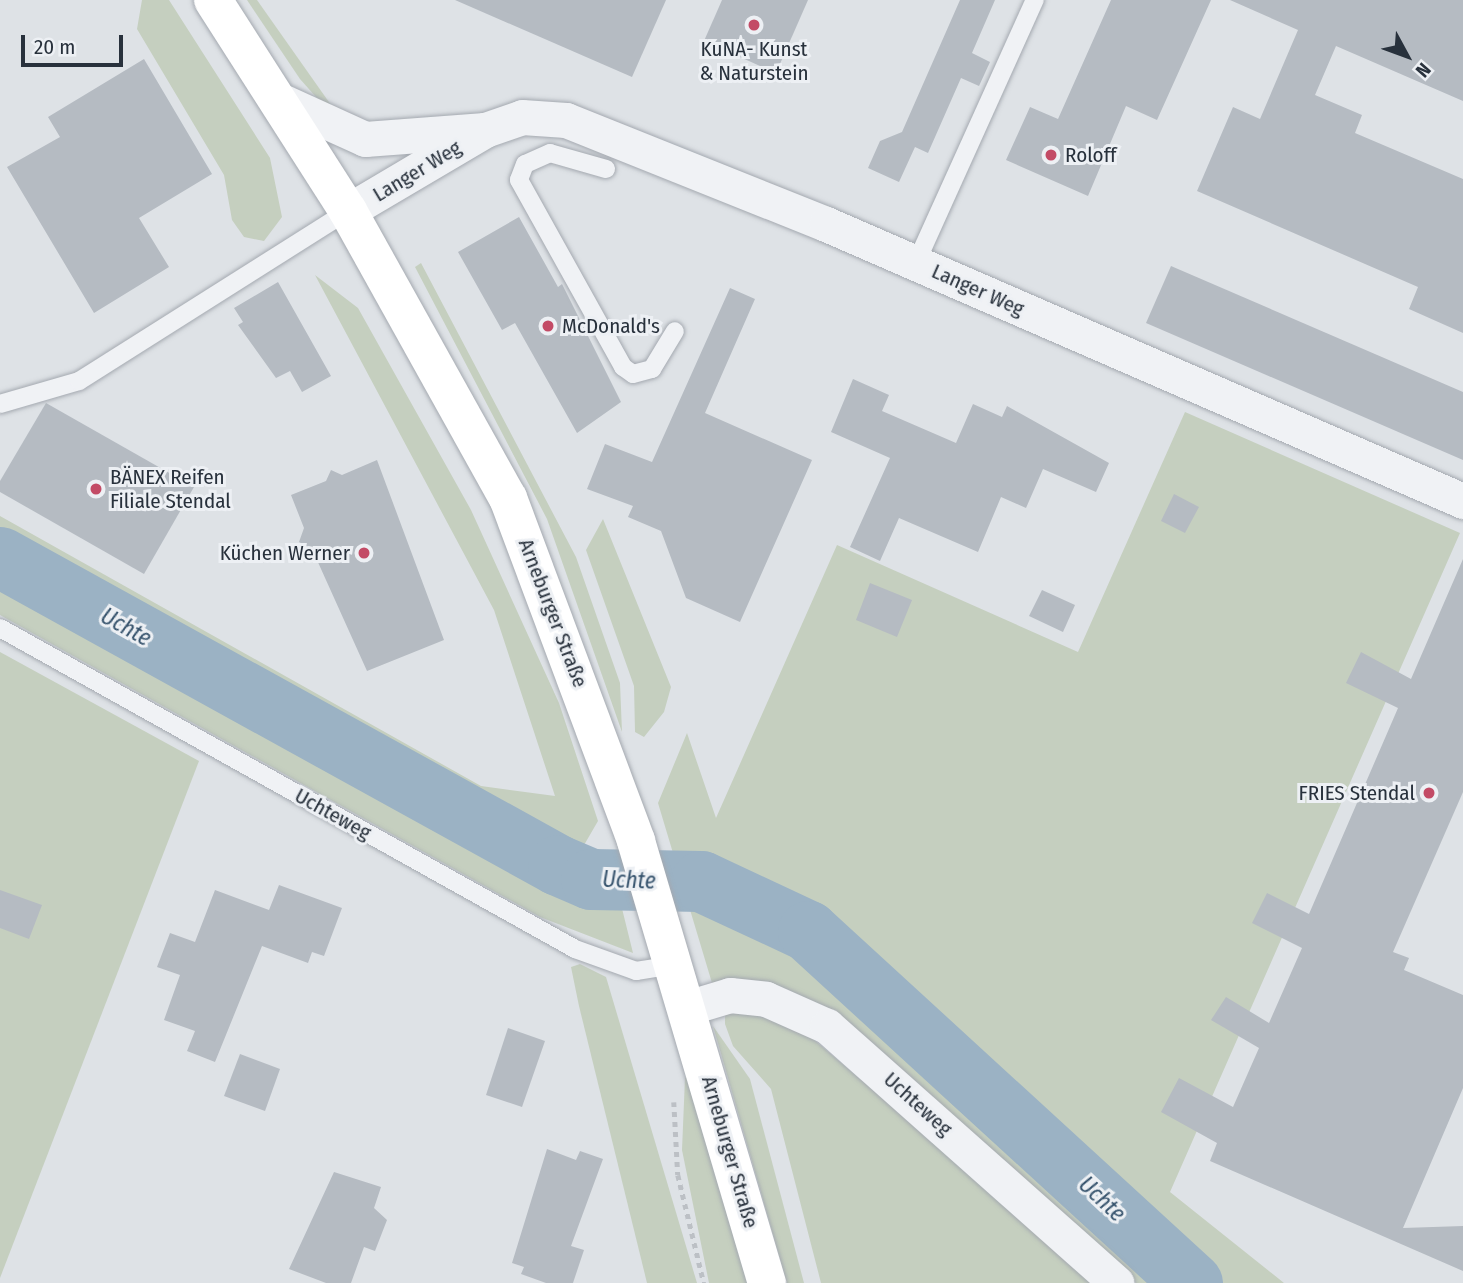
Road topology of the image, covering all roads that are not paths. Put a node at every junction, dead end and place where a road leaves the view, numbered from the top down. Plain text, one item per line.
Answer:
1 (213, 0) edge
2 (1035, 0) edge
3 (277, 99) junction
4 (485, 130) junction
5 (606, 169) dead end
6 (348, 211) junction
7 (916, 263) junction
8 (675, 331) dead end
9 (0, 404) edge
10 (1463, 501) edge
11 (0, 628) edge
12 (670, 952) junction
13 (687, 1008) junction
14 (767, 1283) edge
15 (1116, 1283) edge

1 - 3 main road, Arneburger Straße
2 - 7 lane
3 - 4 street, Langer Weg
3 - 6 main road, Arneburger Straße
4 - 6 street, Langer Weg
4 - 7 street, Langer Weg
5 - 8 lane
6 - 9 lane
6 - 12 main road, Arneburger Straße
7 - 10 street, Langer Weg
11 - 12 lane, Uchteweg
12 - 13 main road, Arneburger Straße
13 - 14 main road, Arneburger Straße
13 - 15 street, Uchteweg

